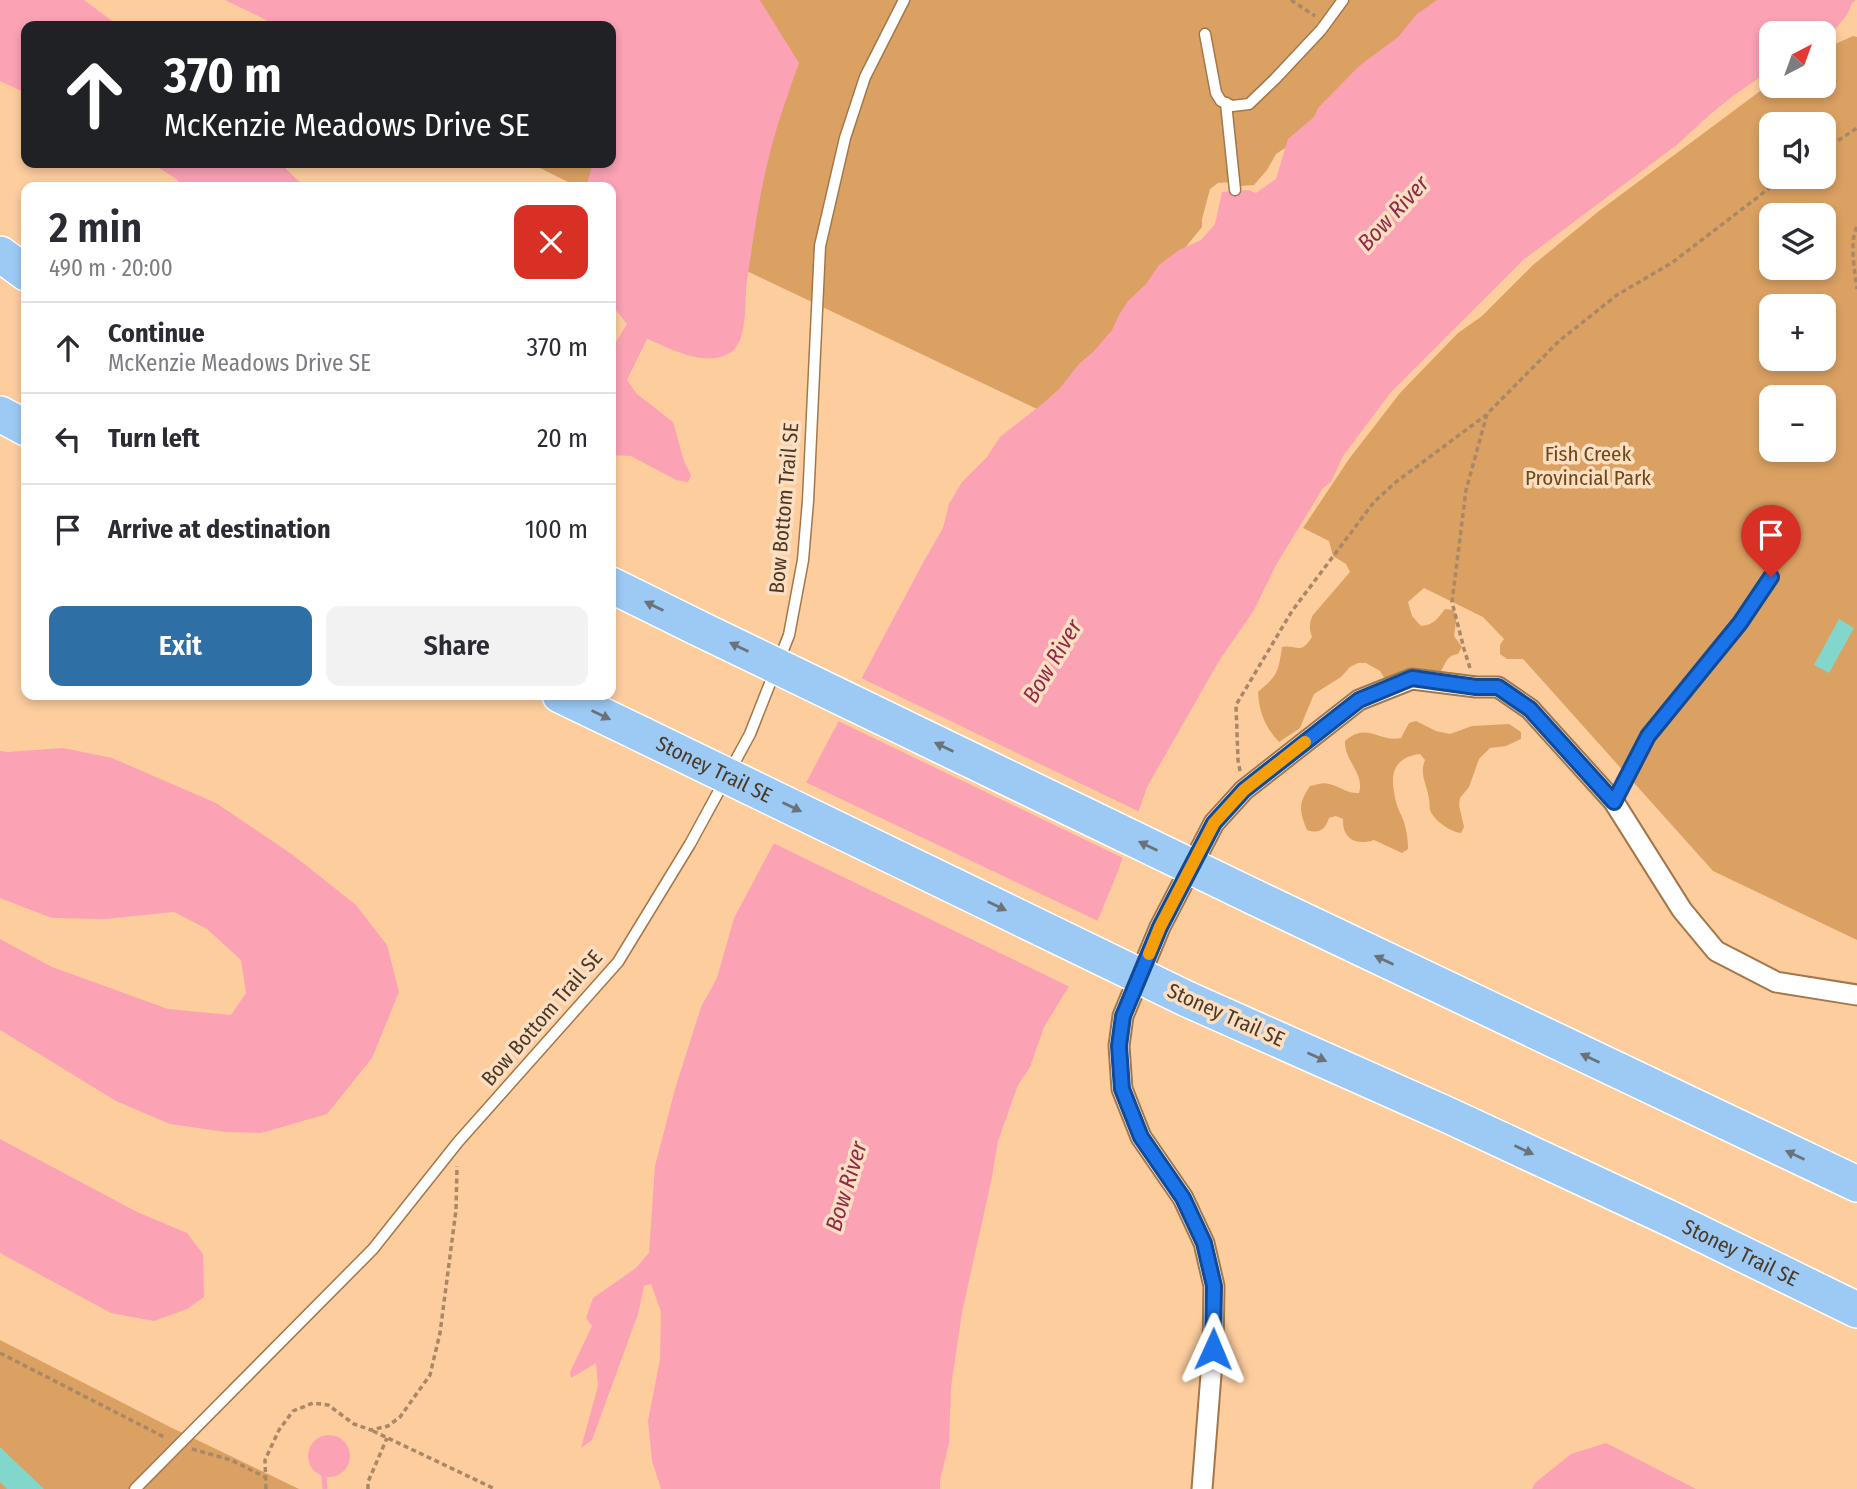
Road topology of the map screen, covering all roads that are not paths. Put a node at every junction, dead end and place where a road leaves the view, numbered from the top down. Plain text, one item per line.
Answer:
1 (904, 0) edge
2 (1343, 0) edge
3 (1205, 34) dead end
4 (1226, 103) junction
5 (1235, 190) dead end
6 (0, 256) edge
7 (21, 270) edge
8 (0, 414) edge
9 (21, 425) edge
10 (1771, 577) dead end
11 (616, 587) edge
12 (570, 700) edge
13 (1614, 802) junction
14 (1857, 995) edge
15 (1857, 1184) edge
16 (1857, 1310) edge
17 (135, 1489) edge
18 (1202, 1489) edge

1 - 17 lane, Bow Bottom Trail SE
2 - 4 lane
3 - 4 lane
4 - 5 lane
6 - 7 highway
8 - 9 highway
10 - 13 lane
15 -> 11 highway, bridge
12 -> 16 highway, Stoney Trail SE, bridge
13 - 14 street
13 - 18 street

